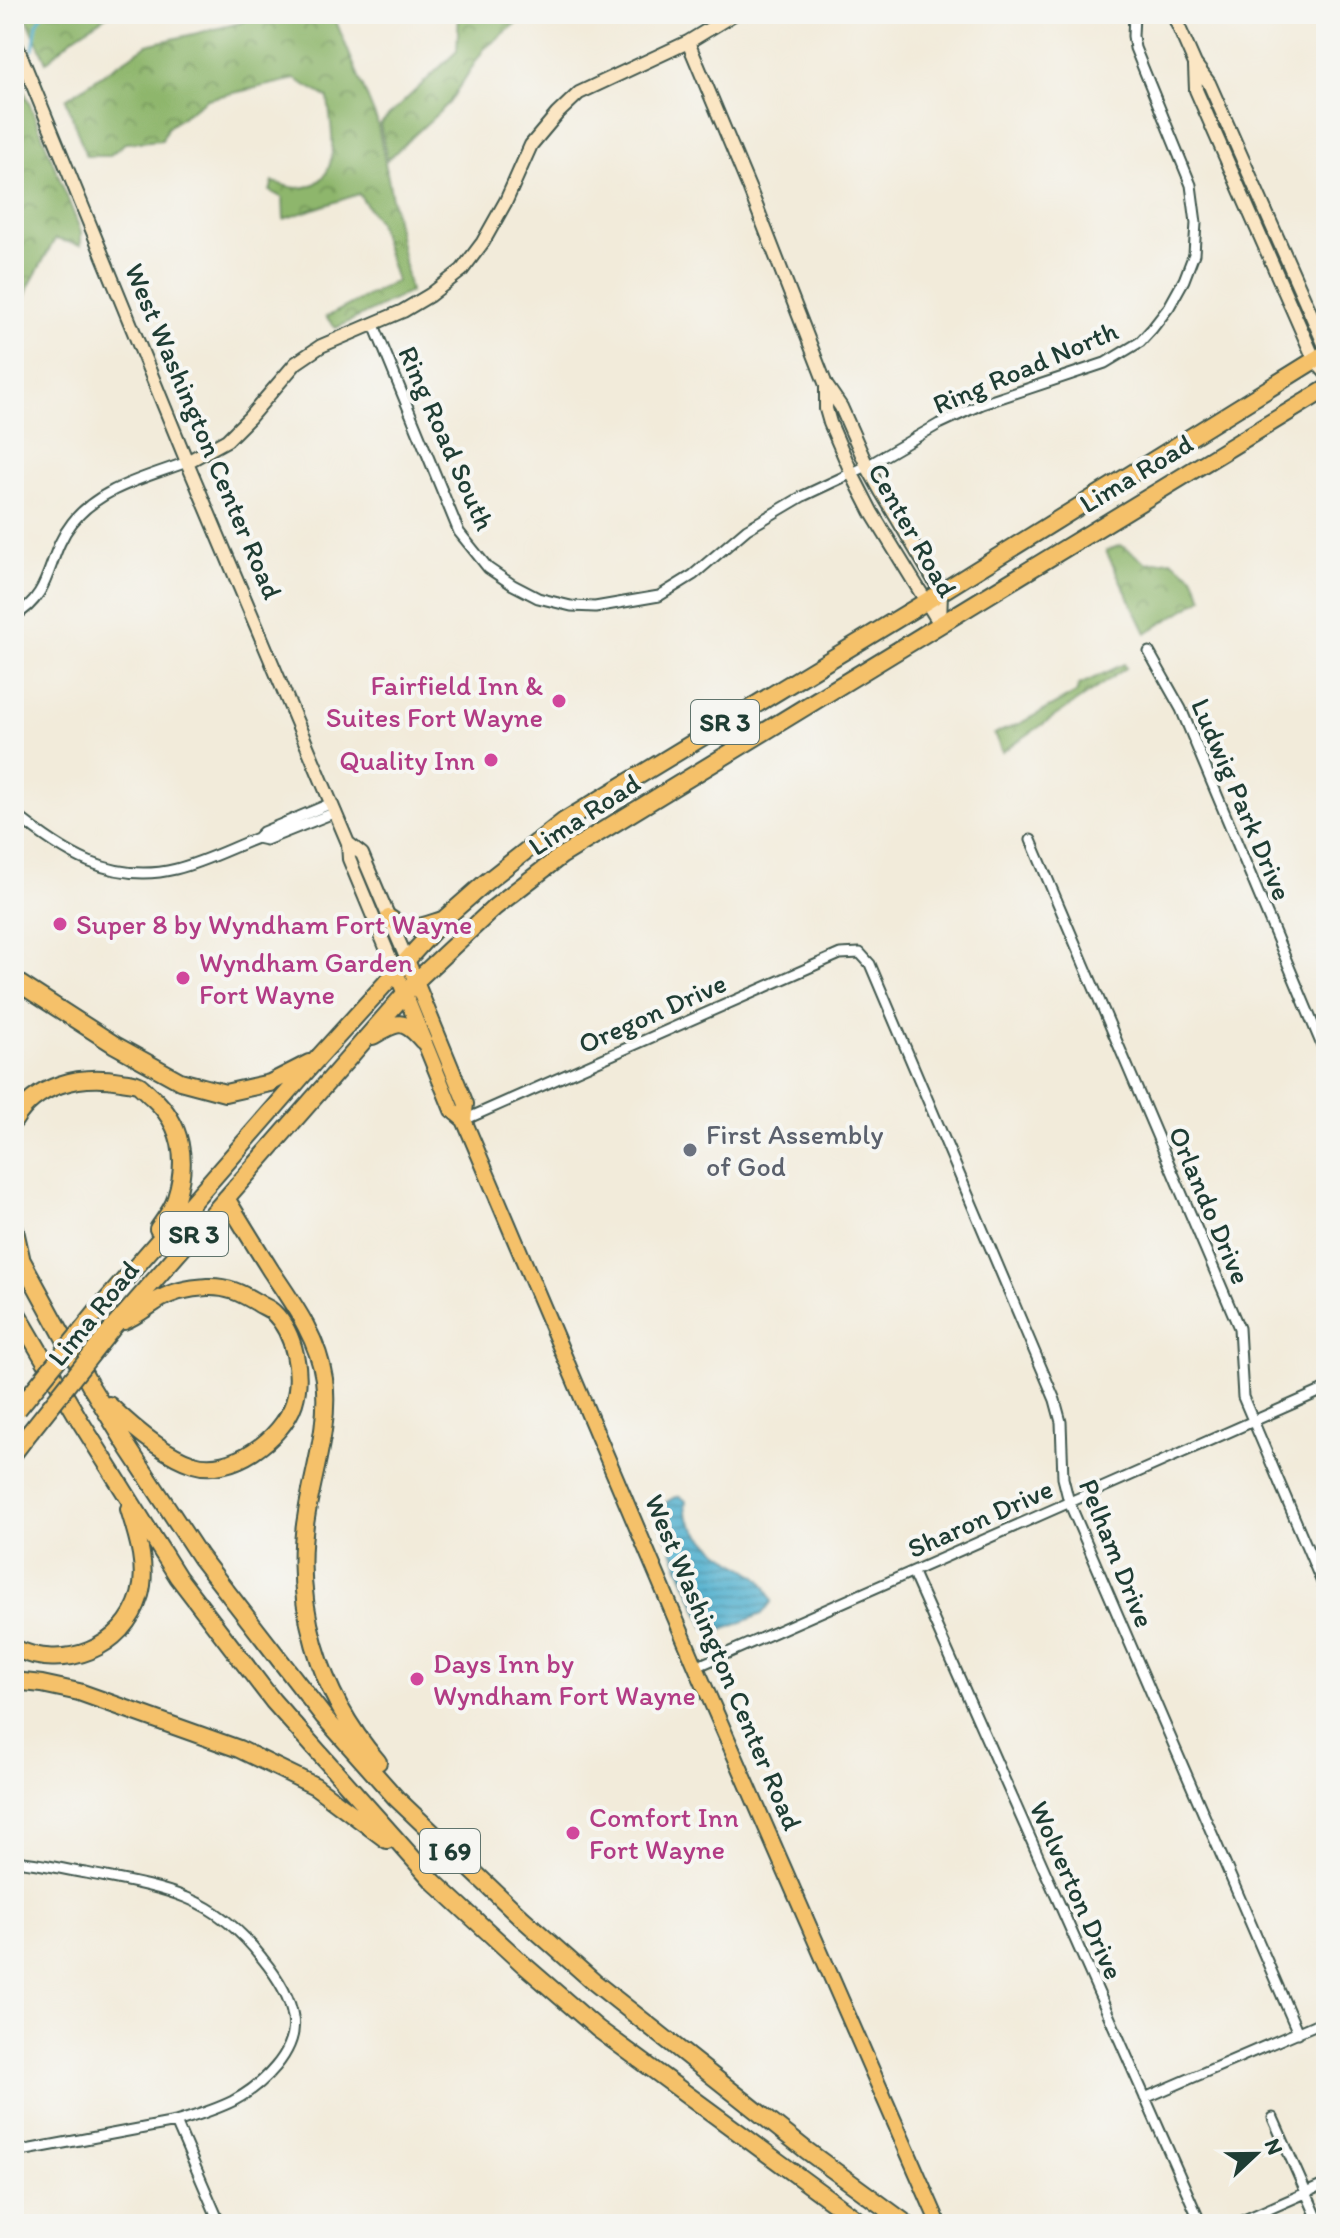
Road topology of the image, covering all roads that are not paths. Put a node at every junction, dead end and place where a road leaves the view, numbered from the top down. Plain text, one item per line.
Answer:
1 (734, 14) edge
2 (1134, 14) edge
3 (1173, 14) edge
4 (14, 39) edge
5 (688, 42) junction
6 (374, 325) junction
7 (1323, 359) edge
8 (826, 385) junction
9 (1326, 389) edge
10 (187, 462) junction
11 (867, 466) junction
12 (852, 474) junction
13 (941, 592) junction
14 (925, 602) junction
15 (14, 616) edge
16 (940, 624) junction
17 (1149, 652) dead end
18 (334, 808) junction
19 (14, 813) edge
20 (1031, 840) dead end
21 (348, 843) junction
22 (389, 918) junction
23 (443, 920) junction
24 (860, 953) joint
25 (401, 966) junction
26 (14, 980) edge
27 (411, 987) junction
28 (423, 1041) junction
29 (358, 1046) junction
30 (1326, 1055) edge
31 (317, 1059) junction
32 (464, 1120) junction
33 (14, 1121) edge
34 (226, 1198) junction
35 (14, 1226) edge
36 (14, 1246) edge
37 (22, 1263) junction
38 (136, 1264) junction
39 (14, 1308) edge
40 (14, 1321) edge
41 (113, 1328) junction
42 (32, 1339) junction
43 (91, 1387) junction
44 (1326, 1389) edge
45 (16, 1412) edge
46 (1252, 1421) junction
47 (14, 1453) edge
48 (116, 1478) junction
49 (1069, 1502) junction
50 (913, 1573) junction
51 (1326, 1592) edge
52 (14, 1648) edge
53 (696, 1667) junction
54 (14, 1681) edge
55 (443, 1845) junction
56 (14, 1861) edge
57 (417, 1863) junction
58 (1326, 2020) edge
59 (1298, 2033) junction
60 (1145, 2098) junction
61 (1273, 2118) dead end
62 (176, 2122) junction
63 (14, 2150) edge
64 (1326, 2184) edge
65 (1307, 2192) junction
66 (220, 2224) edge
67 (863, 2224) edge
68 (907, 2224) edge
69 (939, 2224) edge
70 (1201, 2224) edge
71 (1235, 2224) edge
72 (1320, 2224) edge

1 - 5 street
2 - 11 street, Ring Road North
3 - 7 street
4 - 10 street, West Washington Center Road
5 - 6 street
5 - 8 street, Center Road
6 - 10 street
6 - 12 street, Ring Road South
7 - 13 highway, Lima Road / SR 3
8 - 11 street, Center Road
8 - 12 street, Center Road
9 - 16 highway, Lima Road / SR 3
10 - 15 street
10 - 18 street, West Washington Center Road
11 - 12 street, Ring Road South
11 - 13 street, Center Road
12 - 14 street, Center Road
13 - 14 highway, Lima Road / SR 3
13 - 16 street, Center Road
14 - 16 street, Center Road
14 - 23 highway, Lima Road / SR 3
16 - 27 highway, Lima Road / SR 3
17 - 30 street, Ludwig Park Drive
18 - 19 street
18 - 21 street, West Washington Center Road
20 - 46 street, Orlando Drive
21 - 22 street, West Washington Center Road
21 - 25 street, West Washington Center Road
22 - 23 highway
22 - 25 street, West Washington Center Road
23 - 25 highway, Lima Road / SR 3
24 - 32 street, Oregon Drive
24 - 49 street, Pelham Drive
25 - 27 main road, West Washington Center Road
25 - 31 highway, Lima Road / SR 3
26 - 31 highway
27 - 28 main road, West Washington Center Road
27 - 29 highway, Lima Road / SR 3
27 - 32 main road, West Washington Center Road
28 - 29 highway
28 - 32 main road, West Washington Center Road
29 - 34 highway, Lima Road / SR 3
31 - 38 highway, Lima Road / SR 3
32 - 53 main road, West Washington Center Road
33 - 38 highway
34 - 41 highway, Lima Road / SR 3
34 - 55 highway
35 - 37 highway
36 - 37 highway, I 69
37 - 43 highway, I 69
38 - 45 highway, Lima Road, bridge
39 - 42 highway, I 69
40 - 42 highway
41 - 43 highway
41 - 47 highway, Lima Road, bridge
42 - 48 highway, I 69
43 - 55 highway, I 69
44 - 46 street, Sharon Drive
46 - 49 street, Sharon Drive
46 - 51 street, Orlando Drive
48 - 52 highway
48 - 57 highway, I 69
49 - 50 street, Sharon Drive
49 - 59 street, Pelham Drive
50 - 53 street, Sharon Drive
50 - 60 street, Wolverton Drive
53 - 69 main road, West Washington Center Road
54 - 57 highway
55 - 68 highway, I 69
56 - 62 street
57 - 67 highway, I 69
58 - 59 street
59 - 60 street
60 - 70 street, Wolverton Drive
61 - 65 street
62 - 63 street
62 - 66 street
64 - 65 street
65 - 71 street
65 - 72 street

